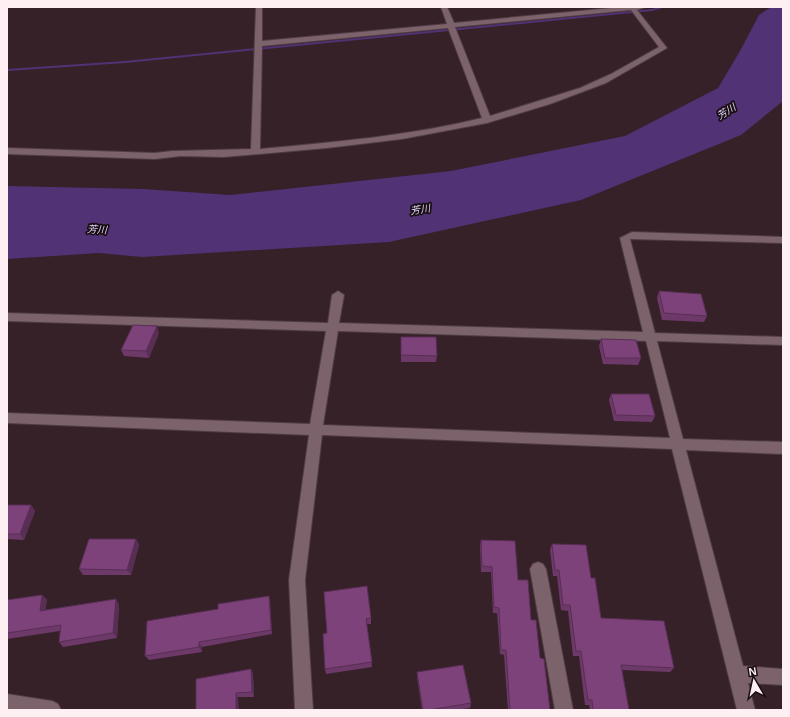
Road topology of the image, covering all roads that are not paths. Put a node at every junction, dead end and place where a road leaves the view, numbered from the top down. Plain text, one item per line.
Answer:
1 (259, 7) edge
2 (444, 7) edge
3 (643, 7) edge
4 (634, 10) edge
5 (453, 28) junction
6 (258, 47) junction
7 (487, 120) junction
8 (7, 151) edge
9 (254, 152) junction
10 (783, 240) edge
11 (338, 294) dead end
12 (7, 317) edge
13 (333, 327) junction
14 (650, 336) junction
15 (783, 341) edge
16 (7, 418) edge
17 (316, 430) junction
18 (677, 444) junction
19 (783, 448) edge
20 (538, 569) dead end
21 (737, 674) junction
22 (783, 677) edge
23 (7, 703) edge
24 (52, 710) edge
25 (304, 710) edge
26 (564, 710) edge
27 (746, 710) edge

1 - 6 street
2 - 5 street
3 - 4 street
4 - 5 street
4 - 7 street
5 - 6 street
5 - 7 street
6 - 9 street
7 - 9 street
8 - 9 street
10 - 14 street
11 - 13 street
12 - 13 street
13 - 14 street
13 - 17 street
14 - 15 street
14 - 18 street
16 - 17 street
17 - 18 street
17 - 25 street
18 - 19 street
18 - 21 street
20 - 26 street
21 - 22 street
21 - 27 street
23 - 24 street

